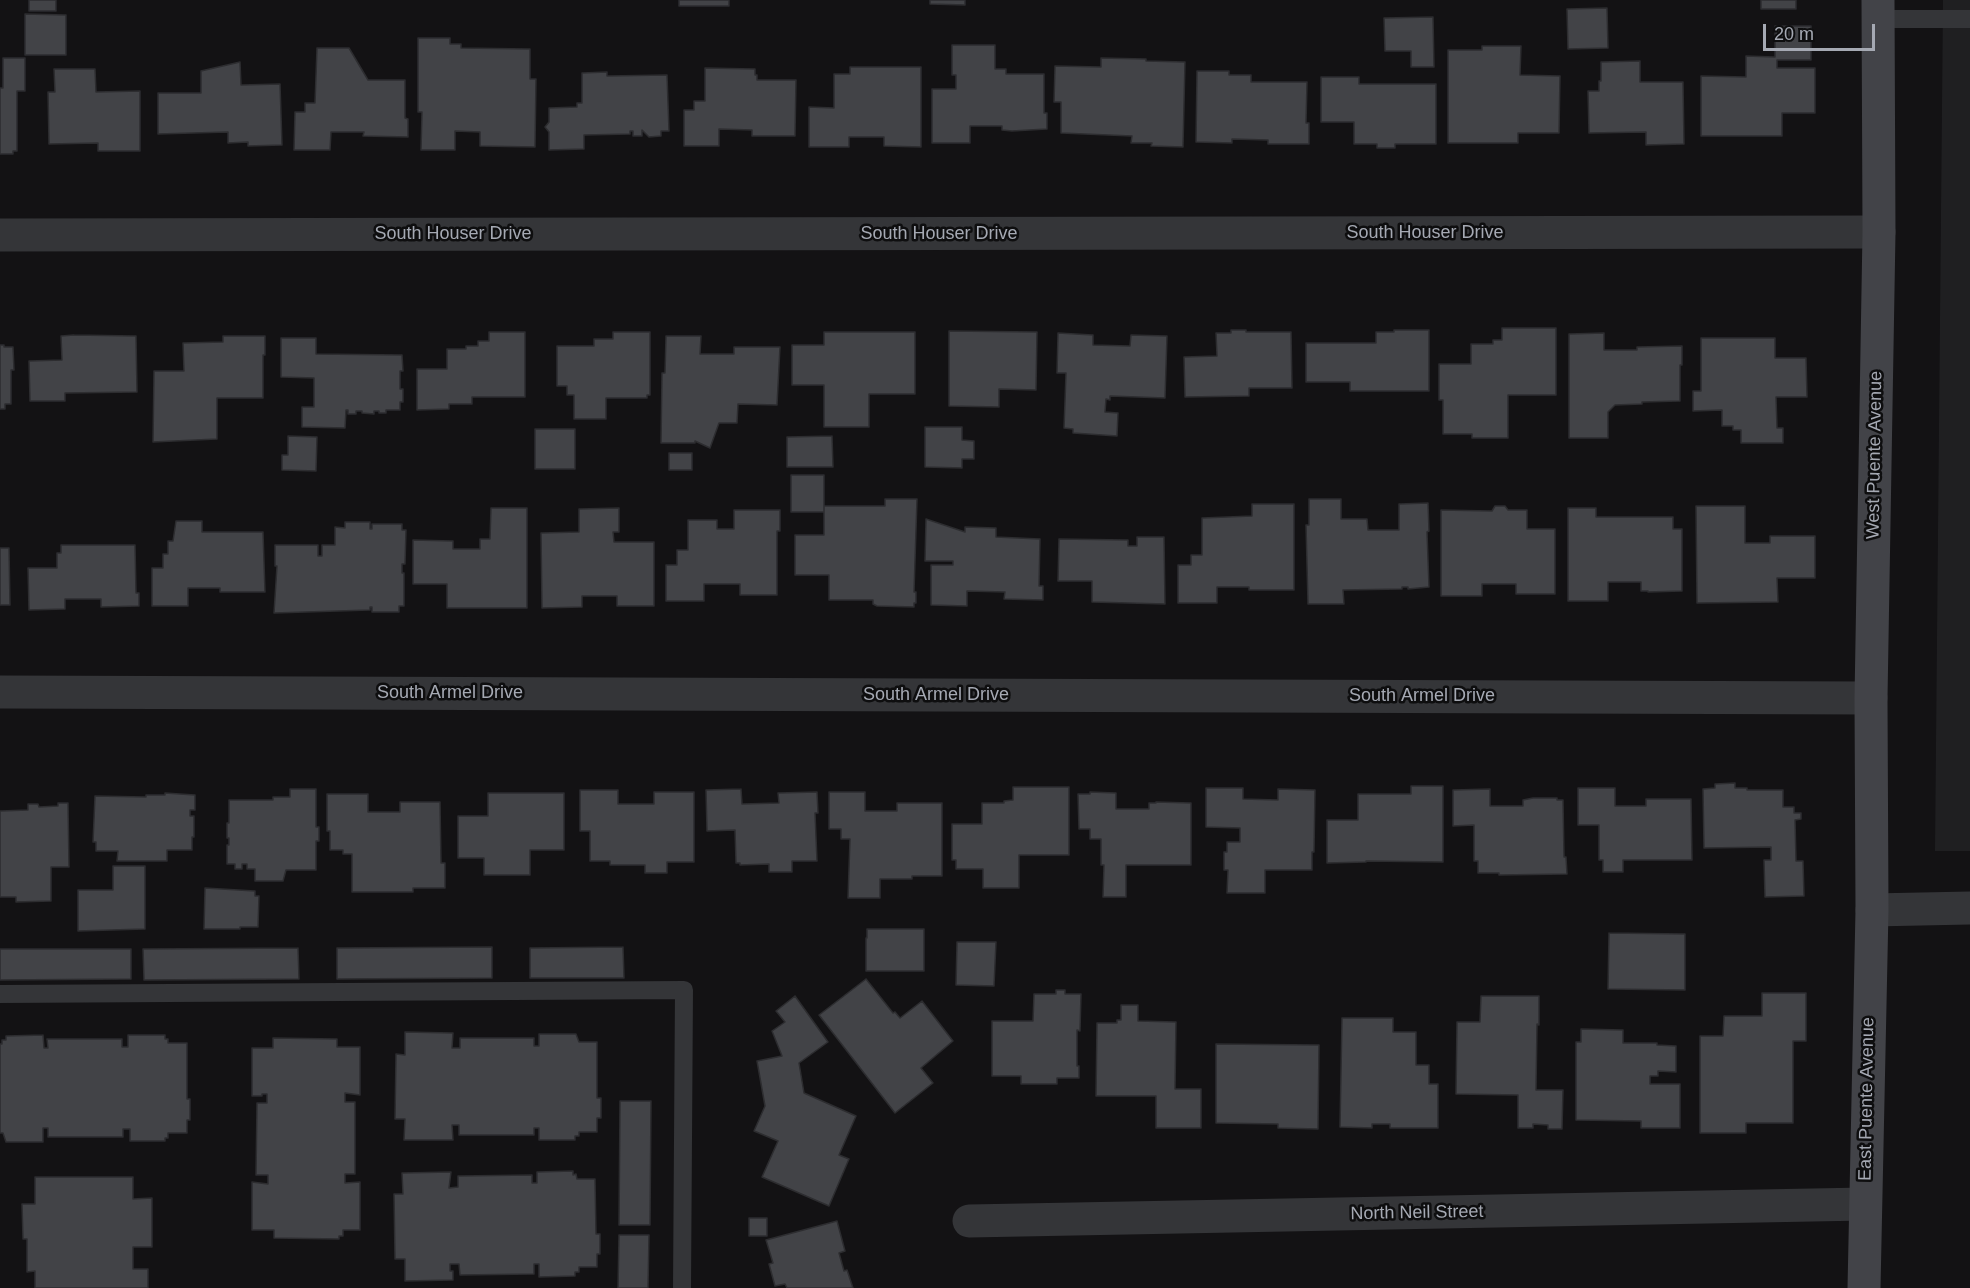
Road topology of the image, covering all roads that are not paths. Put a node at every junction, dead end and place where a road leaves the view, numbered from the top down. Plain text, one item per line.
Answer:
1 (1878, 10) edge
2 (1970, 19) edge
3 (1879, 232) junction
4 (0, 235) edge
5 (0, 692) edge
6 (1871, 698) junction
7 (1970, 908) edge
8 (1872, 910) junction
9 (0, 994) edge
10 (1865, 1204) junction
11 (969, 1221) dead end
12 (682, 1288) edge
13 (1864, 1288) edge

1 - 2 lane
1 - 3 street, West Puente Avenue
3 - 4 street, South Houser Drive
3 - 6 street, West Puente Avenue
5 - 6 street, South Armel Drive
6 - 8 street, West Puente Avenue
7 - 8 street
8 - 10 street, East Puente Avenue
9 - 12 lane
10 - 11 street, North Neil Street
10 - 13 street, East Puente Avenue

